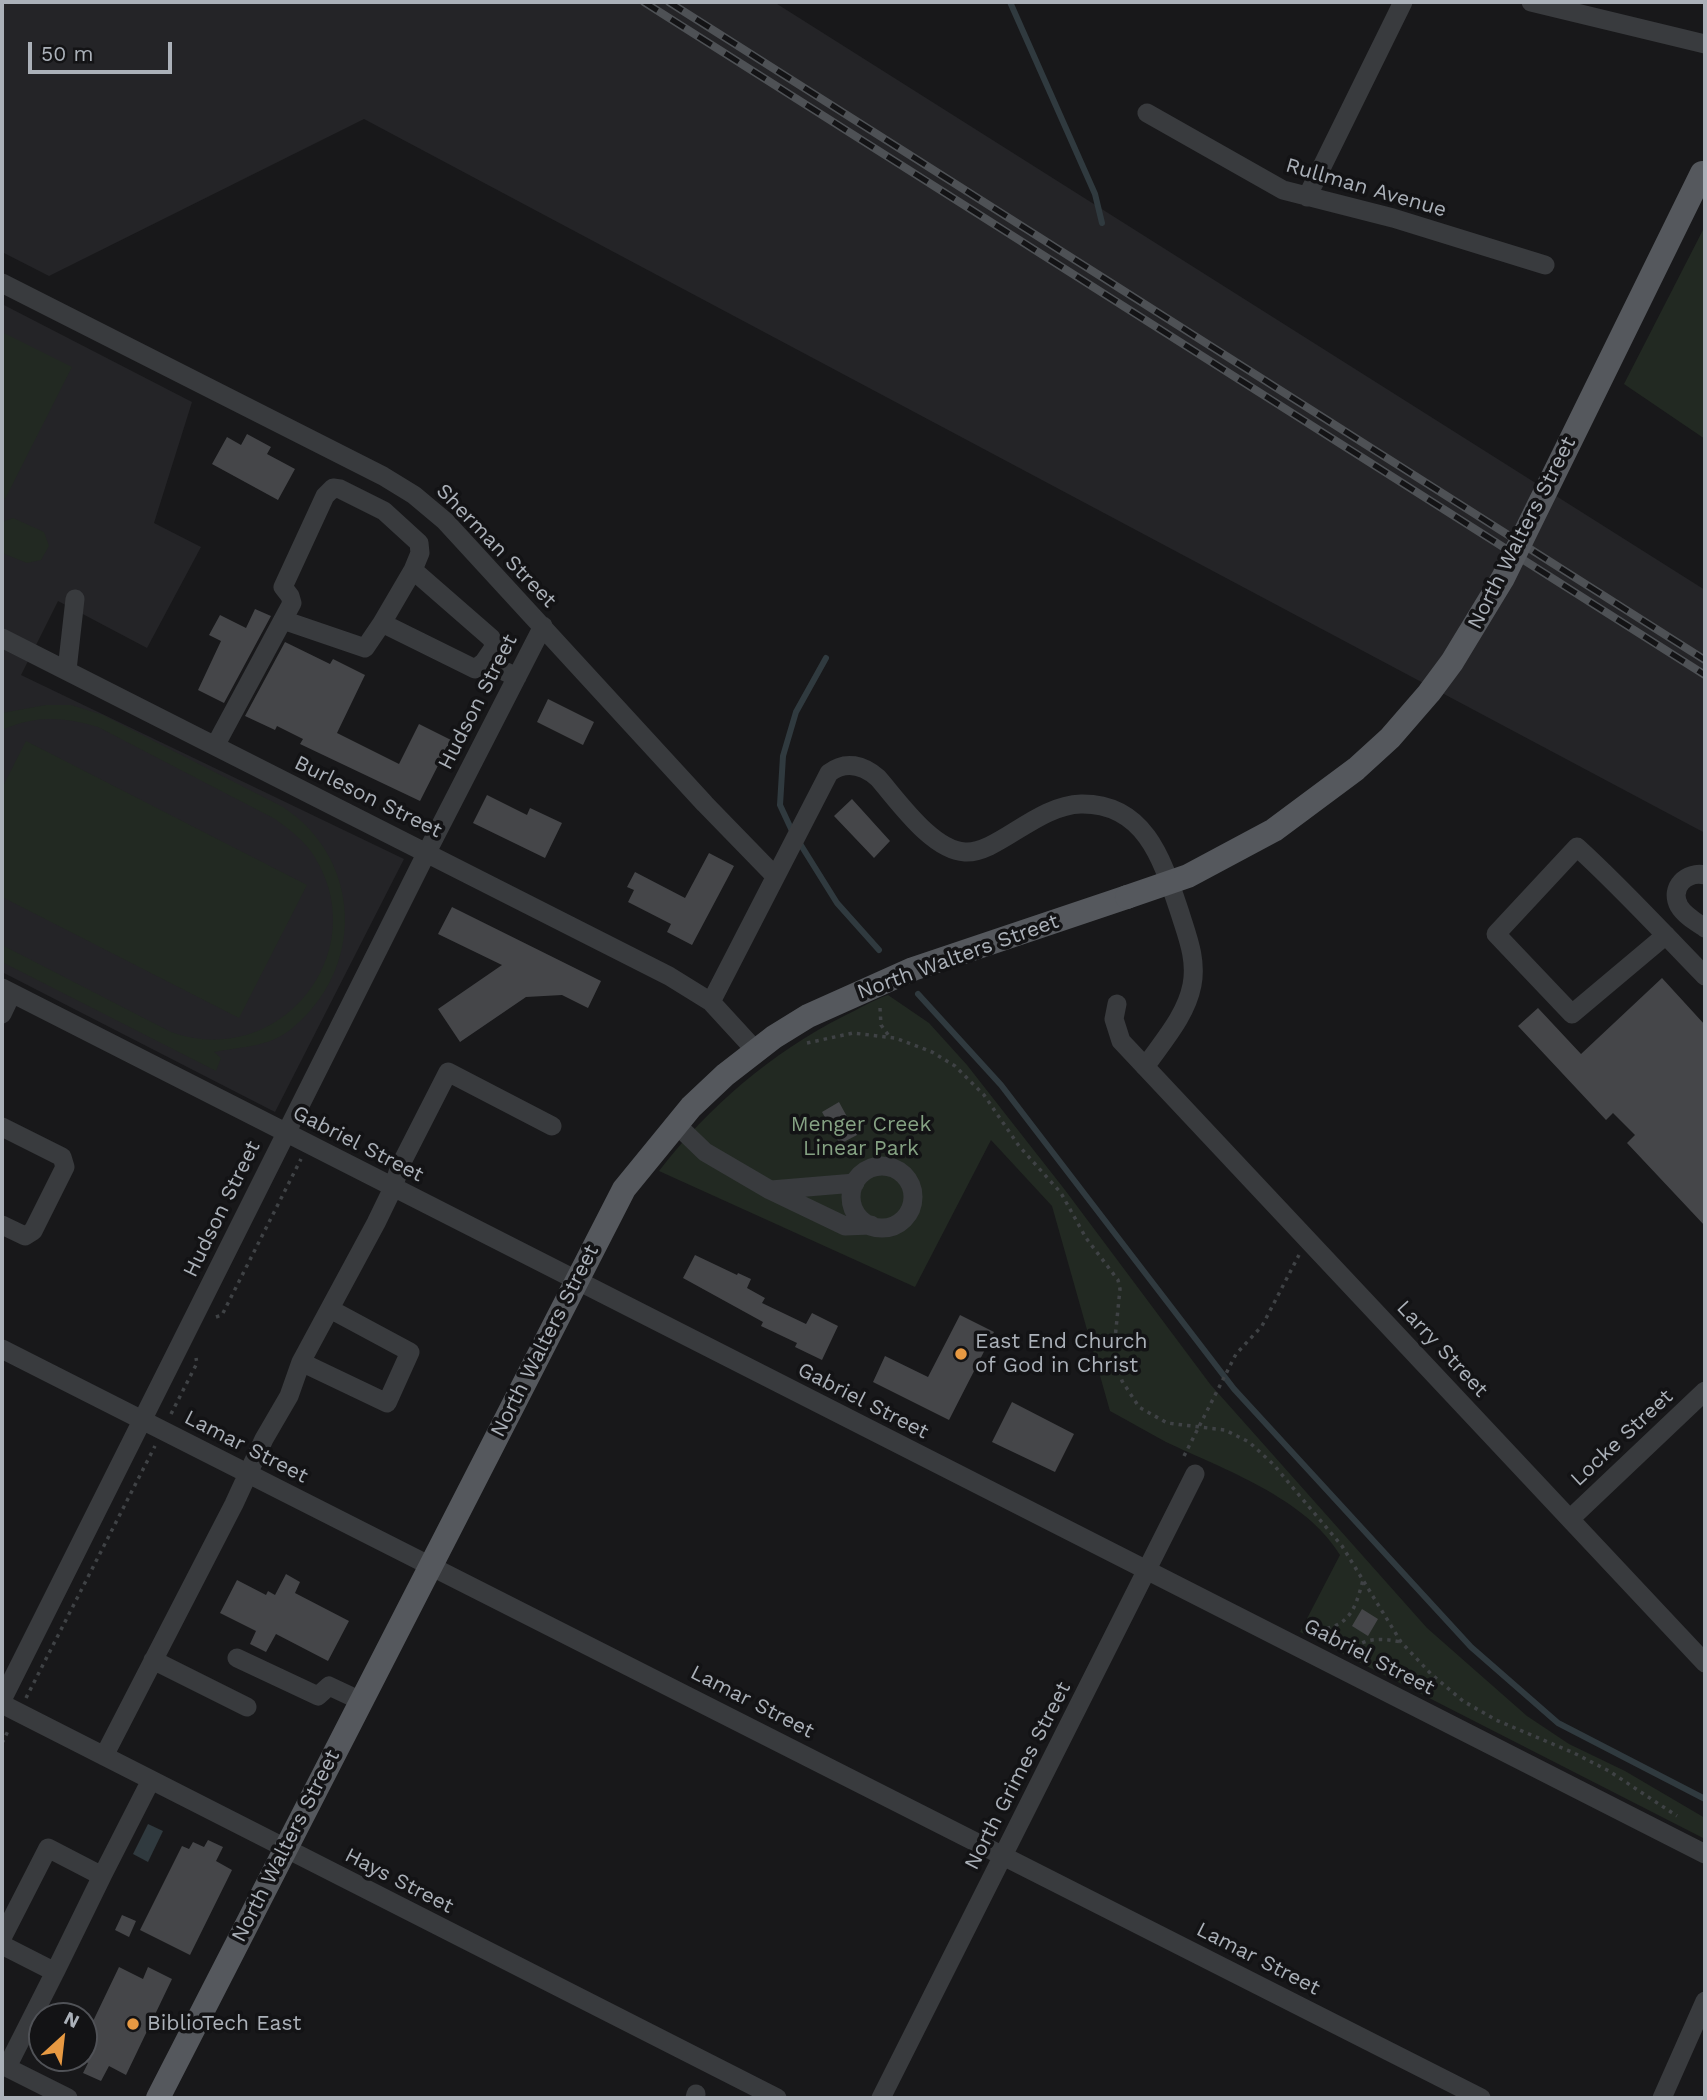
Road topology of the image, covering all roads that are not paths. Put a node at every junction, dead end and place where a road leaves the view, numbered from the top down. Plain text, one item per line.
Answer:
1 (1403, 2) edge
2 (1531, 2) edge
3 (1705, 44) edge
4 (1147, 113) dead end
5 (1704, 170) edge
6 (1307, 197) junction
7 (1545, 265) dead end
8 (2, 283) edge
9 (413, 570) junction
10 (75, 599) dead end
11 (284, 620) junction
12 (382, 623) junction
13 (543, 626) junction
14 (2, 638) edge
15 (484, 662) junction
16 (67, 670) junction
17 (517, 677) junction
18 (215, 746) junction
19 (427, 852) junction
20 (1705, 875) edge
21 (775, 876) junction
22 (1705, 928) edge
23 (1666, 935) junction
24 (1705, 976) edge
25 (7, 990) edge
26 (711, 1002) junction
27 (1117, 1004) dead end
28 (2, 1014) edge
29 (756, 1051) junction
30 (1145, 1067) junction
31 (676, 1124) junction
32 (552, 1126) dead end
33 (2, 1127) edge
34 (285, 1133) junction
35 (855, 1183) junction
36 (393, 1188) junction
37 (770, 1190) junction
38 (2, 1225) edge
39 (870, 1225) junction
40 (575, 1281) junction
41 (330, 1309) junction
42 (2, 1349) edge
43 (301, 1362) junction
44 (1705, 1391) edge
45 (141, 1420) junction
46 (249, 1474) junction
47 (1195, 1474) dead end
48 (1570, 1519) junction
49 (431, 1566) junction
50 (1147, 1570) junction
51 (237, 1658) dead end
52 (153, 1660) junction
53 (1705, 1663) edge
54 (361, 1701) junction
55 (2, 1702) edge
56 (247, 1707) dead end
57 (104, 1756) junction
58 (151, 1780) junction
59 (284, 1849) junction
60 (1705, 1854) edge
61 (1004, 1855) junction
62 (102, 1875) junction
63 (2, 1938) edge
64 (2, 1945) edge
65 (55, 1972) junction
66 (1705, 2001) edge
67 (4, 2066) edge
68 (68, 2098) edge
69 (158, 2098) edge
70 (777, 2098) edge
71 (881, 2098) edge
72 (1481, 2098) edge
73 (1662, 2098) edge

1 - 6 street
2 - 3 street
4 - 6 street, Rullman Avenue
5 - 29 main road, North Walters Street, bridge
6 - 7 street, Rullman Avenue
8 - 13 street, Sherman Street
9 - 11 street
9 - 12 street
9 - 15 street
10 - 16 street
11 - 12 street
11 - 18 street
12 - 15 street
13 - 17 street, Hudson Street
13 - 21 street, Sherman Street
14 - 16 street, Burleson Street
15 - 17 street
16 - 18 street, Burleson Street
17 - 19 street, Hudson Street
18 - 19 street, Burleson Street
19 - 26 street, Burleson Street
19 - 34 street, Hudson Street
20 - 22 street
21 - 26 street
21 - 30 street
23 - 23 street
23 - 24 street
25 - 28 street
25 - 34 street, Gabriel Street
26 - 29 street, Burleson Street
27 - 30 street, Larry Street
29 - 31 main road, North Walters Street
30 - 48 street, Larry Street
31 - 37 street
31 - 40 main road, North Walters Street
32 - 36 street
33 - 38 street
34 - 36 street, Gabriel Street
34 - 45 street, Hudson Street
35 - 37 street
35 - 39 street
35 - 39 street
36 - 40 street, Gabriel Street
36 - 41 street
37 - 39 street
40 - 49 main road, North Walters Street
40 - 50 street, Gabriel Street
41 - 43 street
41 - 43 street
42 - 45 street, Lamar Street
43 - 46 street
44 - 48 street, Locke Street
45 - 46 street, Lamar Street
45 - 55 street, Hudson Street
46 - 49 street, Lamar Street
46 - 52 street
47 - 50 street, North Grimes Street
48 - 53 street, Larry Street
49 - 54 main road, North Walters Street
49 - 61 street, Lamar Street
50 - 60 street, Gabriel Street
50 - 61 street, North Grimes Street
51 - 54 street
52 - 56 street
52 - 57 street
54 - 59 main road, North Walters Street
55 - 57 street, Hays Street
57 - 58 street, Hays Street
58 - 59 street, Hays Street
58 - 62 street
59 - 69 main road, North Walters Street
59 - 70 street, Hays Street
61 - 71 street, North Grimes Street
61 - 72 street, Lamar Street
62 - 63 street
62 - 65 street
64 - 65 street
65 - 67 street
66 - 73 street
67 - 68 street

